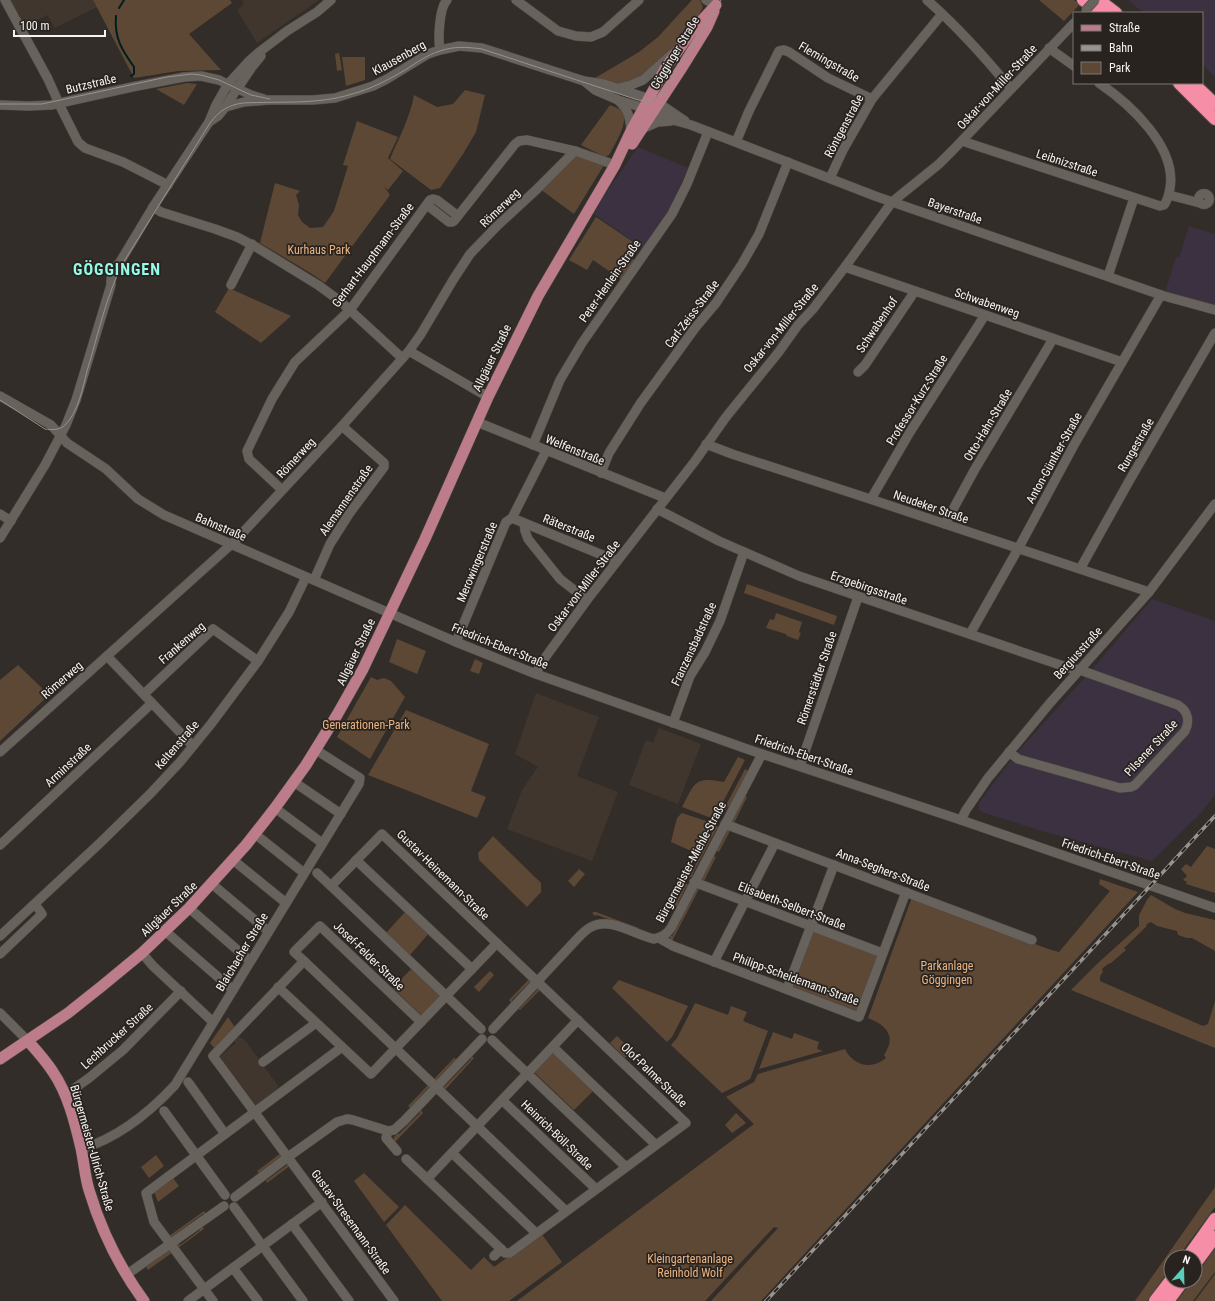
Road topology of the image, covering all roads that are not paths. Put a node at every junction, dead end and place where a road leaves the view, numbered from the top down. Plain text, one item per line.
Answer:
1 (5, 0) edge
2 (330, 0) edge
3 (447, 0) edge
4 (516, 0) edge
5 (639, 0) edge
6 (927, 0) edge
7 (1095, 0) edge
8 (1099, 0) edge
9 (714, 2) edge
10 (1084, 8) edge
11 (1098, 12) edge
12 (1115, 12) edge
13 (942, 14) junction
14 (1073, 24) edge
15 (268, 46) junction
16 (680, 46) junction
17 (1049, 48) junction
18 (440, 50) junction
19 (1073, 65) edge
20 (584, 81) junction
21 (1100, 84) edge
22 (1180, 84) edge
23 (1195, 84) edge
24 (226, 88) junction
25 (618, 88) junction
26 (1011, 90) junction
27 (235, 93) junction
28 (872, 98) junction
29 (269, 100) junction
30 (618, 100) junction
31 (244, 102) junction
32 (58, 103) junction
33 (1215, 104) edge
34 (0, 105) edge
35 (652, 106) junction
36 (226, 107) junction
37 (1215, 119) edge
38 (673, 120) junction
39 (209, 122) junction
40 (691, 125) junction
41 (636, 130) junction
42 (708, 132) junction
43 (962, 141) junction
44 (736, 142) junction
45 (575, 151) junction
46 (788, 162) junction
47 (615, 165) junction
48 (830, 178) junction
49 (168, 185) junction
50 (1169, 195) junction
51 (1134, 198) junction
52 (1200, 199) dead end
53 (892, 202) junction
54 (153, 208) junction
55 (252, 244) junction
56 (845, 267) junction
57 (1108, 276) junction
58 (231, 285) dead end
59 (915, 291) junction
60 (1161, 294) junction
61 (350, 310) junction
62 (1215, 310) edge
63 (985, 315) junction
64 (1215, 333) edge
65 (1053, 339) junction
66 (409, 350) junction
67 (402, 358) junction
68 (1122, 362) junction
69 (858, 372) dead end
70 (0, 396) edge
71 (488, 397) junction
72 (477, 422) junction
73 (342, 426) junction
74 (61, 436) junction
75 (706, 444) junction
76 (533, 445) junction
77 (546, 451) junction
78 (601, 473) junction
79 (282, 490) junction
80 (665, 498) junction
81 (871, 499) junction
82 (1215, 504) edge
83 (657, 510) junction
84 (0, 514) edge
85 (512, 518) junction
86 (11, 521) junction
87 (524, 523) junction
88 (945, 524) junction
89 (0, 538) edge
90 (230, 544) junction
91 (1018, 549) junction
92 (744, 552) junction
93 (617, 561) junction
94 (1080, 569) junction
95 (310, 578) junction
96 (1149, 592) junction
97 (858, 597) junction
98 (587, 600) junction
99 (390, 613) junction
100 (970, 634) junction
101 (456, 642) junction
102 (107, 656) junction
103 (258, 661) junction
104 (1080, 670) junction
105 (536, 674) junction
106 (144, 694) junction
107 (152, 703) junction
108 (673, 723) junction
109 (193, 746) junction
110 (316, 750) junction
111 (0, 752) edge
112 (1009, 752) junction
113 (762, 754) junction
114 (800, 766) junction
115 (294, 782) junction
116 (275, 808) junction
117 (341, 814) junction
118 (961, 820) junction
119 (725, 824) junction
120 (255, 834) junction
121 (775, 842) junction
122 (322, 843) junction
123 (0, 845) edge
124 (233, 860) junction
125 (356, 860) junction
126 (834, 865) junction
127 (304, 873) junction
128 (317, 873) dead end
129 (694, 882) junction
130 (212, 884) junction
131 (331, 886) junction
132 (906, 892) junction
133 (745, 901) junction
134 (286, 903) junction
135 (35, 904) junction
136 (189, 908) junction
137 (1215, 908) edge
138 (811, 926) junction
139 (165, 931) junction
140 (268, 931) junction
141 (0, 936) edge
142 (659, 938) junction
143 (1032, 940) dead end
144 (496, 943) junction
145 (142, 953) junction
146 (882, 953) junction
147 (0, 954) edge
148 (250, 961) junction
149 (304, 961) junction
150 (714, 962) junction
151 (472, 969) junction
152 (537, 981) junction
153 (278, 987) junction
154 (233, 990) junction
155 (787, 990) junction
156 (181, 991) junction
157 (446, 996) junction
158 (0, 1013) edge
159 (578, 1020) junction
160 (213, 1022) junction
161 (421, 1022) junction
162 (316, 1023) junction
163 (493, 1028) junction
164 (481, 1029) junction
165 (487, 1040) junction
166 (28, 1041) junction
167 (342, 1047) junction
168 (553, 1047) junction
169 (395, 1048) junction
170 (0, 1059) edge
171 (263, 1062) dead end
172 (528, 1073) junction
173 (188, 1082) dead end
174 (436, 1087) junction
175 (65, 1095) junction
176 (502, 1100) junction
177 (164, 1111) dead end
178 (254, 1112) junction
179 (477, 1126) junction
180 (388, 1131) junction
181 (225, 1134) junction
182 (656, 1145) junction
183 (81, 1149) junction
184 (397, 1151) dead end
185 (452, 1153) junction
186 (196, 1155) junction
187 (288, 1157) junction
188 (406, 1159) dead end
189 (626, 1167) junction
190 (427, 1179) junction
191 (596, 1189) junction
192 (225, 1195) junction
193 (235, 1197) junction
194 (322, 1202) junction
195 (224, 1206) junction
196 (234, 1207) junction
197 (566, 1211) junction
198 (1215, 1220) edge
199 (292, 1224) junction
200 (536, 1233) junction
201 (1215, 1237) edge
202 (171, 1244) junction
203 (263, 1246) junction
204 (501, 1249) junction
205 (1194, 1249) edge
206 (1203, 1253) edge
207 (494, 1256) dead end
208 (234, 1268) junction
209 (126, 1275) junction
210 (204, 1289) junction
211 (1164, 1289) edge
212 (1177, 1289) edge
213 (144, 1301) edge
214 (188, 1301) edge
215 (213, 1301) edge
216 (258, 1301) edge
217 (304, 1301) edge
218 (349, 1301) edge
219 (394, 1301) edge
220 (1155, 1301) edge
221 (1168, 1301) edge

1 - 32 street
2 - 15 street
3 - 18 street
4 - 5 street
6 - 13 street
7 - 10 street, bridge
8 - 12 highway
9 - 16 main road, Gögginger Straße
9 - 35 main road, Gögginger Straße
10 - 11 highway
13 - 26 street
13 - 28 street, Röntgenstraße
14 - 17 street, Oskar-von-Miller-Straße
15 - 24 street
15 - 27 street
16 - 25 street
16 - 35 main road, Gögginger Straße
17 - 19 street
17 - 26 street, Oskar-von-Miller-Straße
18 - 20 street, Klausenberg
18 - 29 street, Klausenberg
20 - 25 street, Klausenberg
20 - 30 street, Klausenberg
21 - 50 street
22 - 37 highway
23 - 33 highway
24 - 27 street, Klausenberg
24 - 32 street, Butzstraße
24 - 39 street
25 - 35 street, Klausenberg
26 - 43 street, Oskar-von-Miller-Straße
27 - 29 street, Klausenberg
27 - 31 street, Klausenberg
27 - 36 street
28 - 44 street, Flemingstraße
28 - 48 street, Röntgenstraße
29 - 31 street, Klausenberg
30 - 35 street, Klausenberg
30 - 41 street
31 - 36 street, Klausenberg
32 - 34 street, Butzstraße
32 - 49 street
35 - 38 street, Bayerstraße
35 - 40 street, Bayerstraße
35 - 41 main road, Allgäuer Straße
36 - 39 street
38 - 40 street, Bayerstraße
38 - 41 street, Bayerstraße
39 - 49 street
40 - 42 street, Bayerstraße
41 - 47 main road, Allgäuer Straße
42 - 44 street, Bayerstraße
42 - 76 street, Peter-Henlein-Straße
43 - 51 street, Leibnizstraße
43 - 53 street, Oskar-von-Miller-Straße
44 - 46 street, Bayerstraße
45 - 47 street, Gerhart-Hauptmann-Straße
45 - 61 street, Gerhart-Hauptmann-Straße
45 - 66 street, Römerweg
46 - 48 street, Bayerstraße
46 - 78 street, Carl-Zeiss-Straße
47 - 71 main road, Allgäuer Straße
48 - 53 street, Bayerstraße
49 - 54 street
50 - 51 street, Leibnizstraße
50 - 52 street
51 - 57 street
53 - 56 street, Oskar-von-Miller-Straße
53 - 57 street, Bayerstraße
54 - 55 street
54 - 74 street
55 - 58 street
55 - 61 street
56 - 59 street, Schwabenweg
56 - 75 street, Oskar-von-Miller-Straße
57 - 60 street, Bayerstraße
59 - 63 street, Schwabenweg
59 - 69 street, Schwabenhof
60 - 62 street, Bayerstraße
60 - 68 street, Anton-Günther-Straße
61 - 67 street
61 - 79 street, Gerhart-Hauptmann-Straße
63 - 65 street, Schwabenweg
63 - 81 street, Professor-Kurz-Straße
64 - 94 street, Rungestraße
65 - 68 street, Schwabenweg
65 - 88 street, Otto-Hahn-Straße
66 - 67 street, Römerweg
66 - 71 street
67 - 73 street, Römerweg
68 - 91 street, Anton-Günther-Straße
70 - 74 street, Bahnstraße
71 - 72 main road, Allgäuer Straße
72 - 76 street, Welfenstraße
72 - 99 main road, Allgäuer Straße
73 - 79 street, Römerweg
73 - 95 street, Alemannenstraße
74 - 86 street
74 - 90 street, Bahnstraße
75 - 80 street, Oskar-von-Miller-Straße
75 - 81 street, Neudeker Straße
76 - 77 street, Welfenstraße
77 - 78 street, Welfenstraße
77 - 85 street, Merowingerstraße
78 - 80 street, Welfenstraße
79 - 90 street, Römerweg
80 - 83 street, Oskar-von-Miller-Straße
81 - 88 street, Neudeker Straße
82 - 96 street, Bergiusstraße
83 - 92 street, Erzgebirgsstraße
83 - 93 street, Oskar-von-Miller-Straße
84 - 86 street
85 - 87 street, Räterstraße
85 - 101 street, Merowingerstraße
86 - 89 street
87 - 93 street, Räterstraße
87 - 98 street
88 - 91 street, Neudeker Straße
90 - 95 street, Bahnstraße
90 - 102 street, Römerweg
91 - 94 street, Neudeker Straße
91 - 100 street, Anton-Günther-Straße
92 - 97 street, Erzgebirgsstraße
92 - 108 street, Franzensbadstraße
93 - 98 street, Oskar-von-Miller-Straße
94 - 96 street, Neudeker Straße
95 - 99 street, Bahnstraße
95 - 103 street, Keltenstraße
96 - 104 street, Bergiusstraße
97 - 100 street, Erzgebirgsstraße
97 - 114 street, Römerstädter Straße
98 - 105 street, Oskar-von-Miller-Straße
99 - 101 street, Friedrich-Ebert-Straße
99 - 110 main road, Allgäuer Straße
100 - 104 street, Erzgebirgsstraße
101 - 105 street, Friedrich-Ebert-Straße
102 - 106 street
102 - 111 street, Römerweg
103 - 106 street, Frankenweg
103 - 109 street, Keltenstraße
104 - 112 street, Bergiusstraße
104 - 112 street, Pilsener Straße
105 - 108 street, Friedrich-Ebert-Straße
106 - 107 street
107 - 109 street
107 - 123 street, Arminstraße
108 - 113 street, Friedrich-Ebert-Straße
109 - 135 street, Keltenstraße
110 - 115 main road, Allgäuer Straße
110 - 117 street, Blaichacher Straße
112 - 118 street, Bergiusstraße
113 - 114 street, Friedrich-Ebert-Straße
113 - 119 street, Bürgermeister-Miehle-Straße
114 - 118 street, Friedrich-Ebert-Straße
115 - 116 main road, Allgäuer Straße
115 - 117 street
116 - 120 main road, Allgäuer Straße
116 - 122 street
117 - 122 street, Blaichacher Straße
118 - 137 street, Friedrich-Ebert-Straße
119 - 121 street, Anna-Seghers-Straße
119 - 129 street, Bürgermeister-Miehle-Straße
120 - 124 main road, Allgäuer Straße
120 - 127 street
121 - 126 street, Anna-Seghers-Straße
121 - 133 street, Philipp-Scheidemann-Straße
122 - 127 street, Blaichacher Straße
124 - 130 main road, Allgäuer Straße
124 - 134 street
125 - 131 street, Gustav-Heinemann-Straße
125 - 144 street, Gustav-Heinemann-Straße
125 - 151 street
126 - 132 street, Anna-Seghers-Straße
126 - 138 street
127 - 134 street, Blaichacher Straße
128 - 131 street
129 - 133 street, Elisabeth-Selbert-Straße
129 - 142 street, Bürgermeister-Miehle-Straße
130 - 136 main road, Allgäuer Straße
130 - 140 street
131 - 157 street
132 - 143 street, Anna-Seghers-Straße
132 - 146 street, Philipp-Scheidemann-Straße
133 - 138 street, Elisabeth-Selbert-Straße
133 - 150 street, Philipp-Scheidemann-Straße
134 - 140 street, Blaichacher Straße
135 - 141 street, Keltenstraße
135 - 147 street
136 - 139 main road, Allgäuer Straße
136 - 148 street
138 - 146 street, Elisabeth-Selbert-Straße
138 - 155 street
139 - 145 main road, Allgäuer Straße
139 - 154 street
140 - 148 street, Blaichacher Straße
142 - 150 street, Philipp-Scheidemann-Straße
142 - 152 street, Bürgermeister-Miehle-Straße
144 - 151 street
144 - 152 street, Gustav-Heinemann-Straße
145 - 156 street
145 - 166 main road, Allgäuer Straße
146 - 155 street, Philipp-Scheidemann-Straße
148 - 154 street, Blaichacher Straße
149 - 153 street
149 - 161 street, Josef-Felder-Straße
149 - 169 street, Josef-Felder-Straße
150 - 155 street, Philipp-Scheidemann-Straße
151 - 157 street
152 - 159 street, Olof-Palme-Straße
152 - 163 street, Bürgermeister-Miehle-Straße
153 - 162 street
153 - 178 street
154 - 160 street, Blaichacher Straße
156 - 160 street
156 - 175 street, Lechbrucker Straße
157 - 161 street
157 - 164 street
158 - 166 street, Bürgermeister-Ulrich-Straße
159 - 168 street
159 - 182 street, Olof-Palme-Straße
160 - 183 street, Blaichacher Straße
161 - 169 street
162 - 167 street
162 - 171 street
163 - 164 street
163 - 165 street
164 - 165 street
165 - 172 street
165 - 174 street
166 - 170 main road, Allgäuer Straße
166 - 175 main road, Bürgermeister-Ulrich-Straße
167 - 169 street
167 - 178 street
168 - 172 street
168 - 182 street
169 - 174 street, Josef-Felder-Straße
172 - 176 street
172 - 189 street
173 - 181 street
174 - 179 street
174 - 180 street
175 - 183 main road, Bürgermeister-Ulrich-Straße
176 - 179 street
176 - 191 street, Heinrich-Böll-Straße
177 - 186 street
178 - 181 street
178 - 187 street
179 - 185 street
179 - 197 street
180 - 184 street
180 - 187 street
181 - 186 street
182 - 189 street, Olof-Palme-Straße
183 - 209 main road, Bürgermeister-Ulrich-Straße
185 - 190 street
185 - 200 street
186 - 192 street
186 - 202 street
187 - 193 street
187 - 194 street, Gustav-Stresemann-Straße
188 - 190 street
189 - 191 street, Olof-Palme-Straße
190 - 204 street
191 - 197 street
192 - 193 street
192 - 195 street
193 - 196 street
194 - 199 street
194 - 219 street, Gustav-Stresemann-Straße
195 - 196 street
195 - 202 street
196 - 203 street
197 - 200 street
198 - 205 highway
199 - 203 street
199 - 218 street
200 - 204 street
201 - 206 highway
202 - 209 street
202 - 210 street
203 - 208 street
203 - 217 street
204 - 207 street
208 - 210 street
208 - 216 street
209 - 213 main road, Bürgermeister-Ulrich-Straße
210 - 214 street
210 - 215 street
211 - 220 highway
212 - 221 highway

